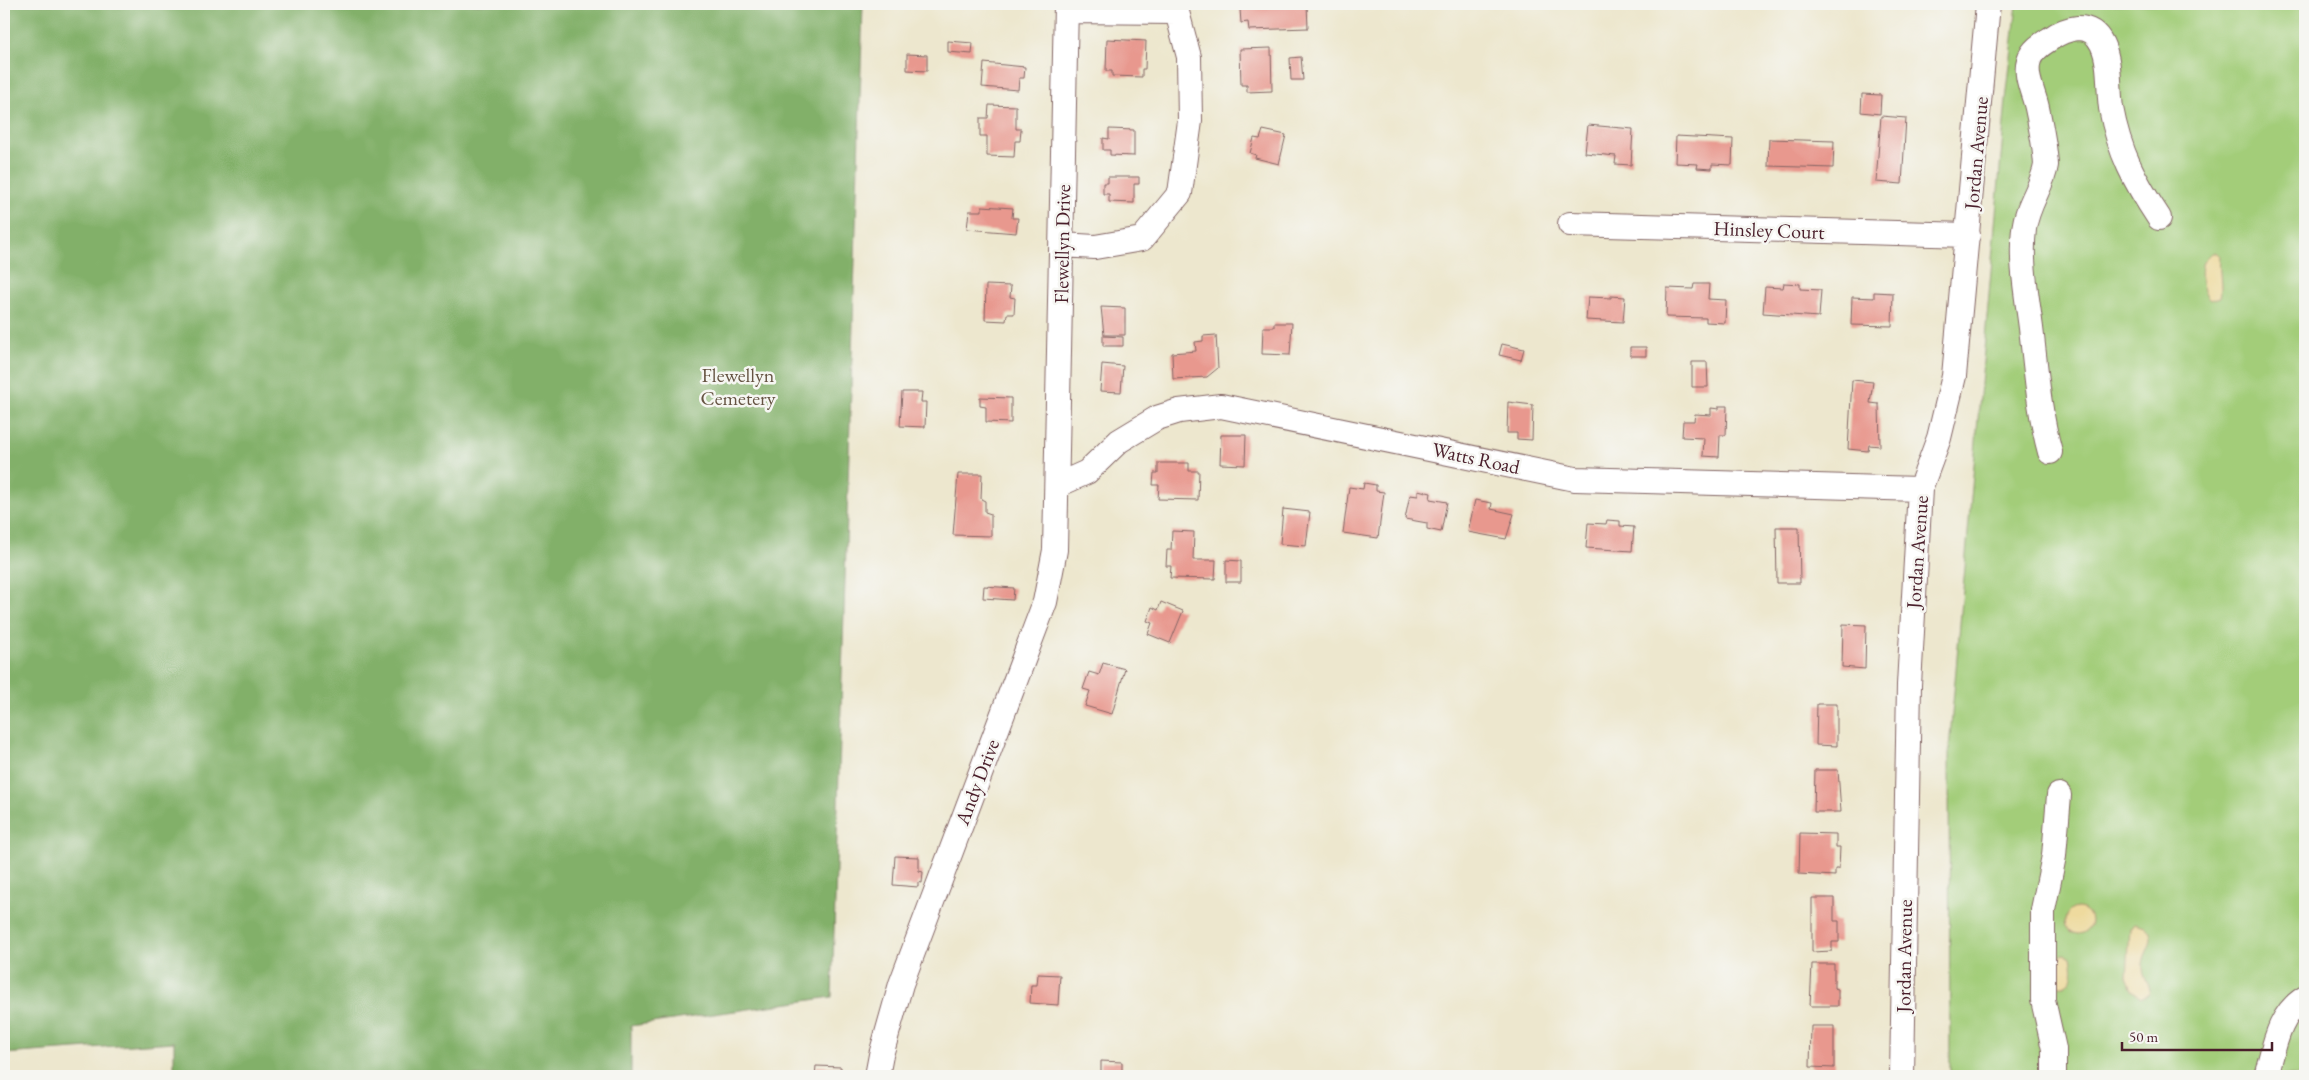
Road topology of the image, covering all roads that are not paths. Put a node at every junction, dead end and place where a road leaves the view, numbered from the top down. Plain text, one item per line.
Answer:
1 (1988, 4) edge
2 (1066, 7) edge
3 (2160, 218) dead end
4 (1570, 224) dead end
5 (1968, 235) junction
6 (1062, 245) junction
7 (2050, 452) dead end
8 (1058, 485) junction
9 (1920, 489) junction
10 (2059, 795) dead end
11 (2305, 998) edge
12 (877, 1076) edge
13 (1902, 1076) edge
14 (2054, 1076) edge
15 (2266, 1076) edge

1 - 5 street, Jordan Avenue
2 - 6 street, Flewellyn Drive
2 - 6 street
3 - 7 street
4 - 5 street, Hinsley Court
5 - 9 street, Jordan Avenue
6 - 8 street, Flewellyn Drive
8 - 9 street, Watts Road
8 - 12 street, Andy Drive
9 - 13 street, Jordan Avenue
10 - 14 street
11 - 15 street

